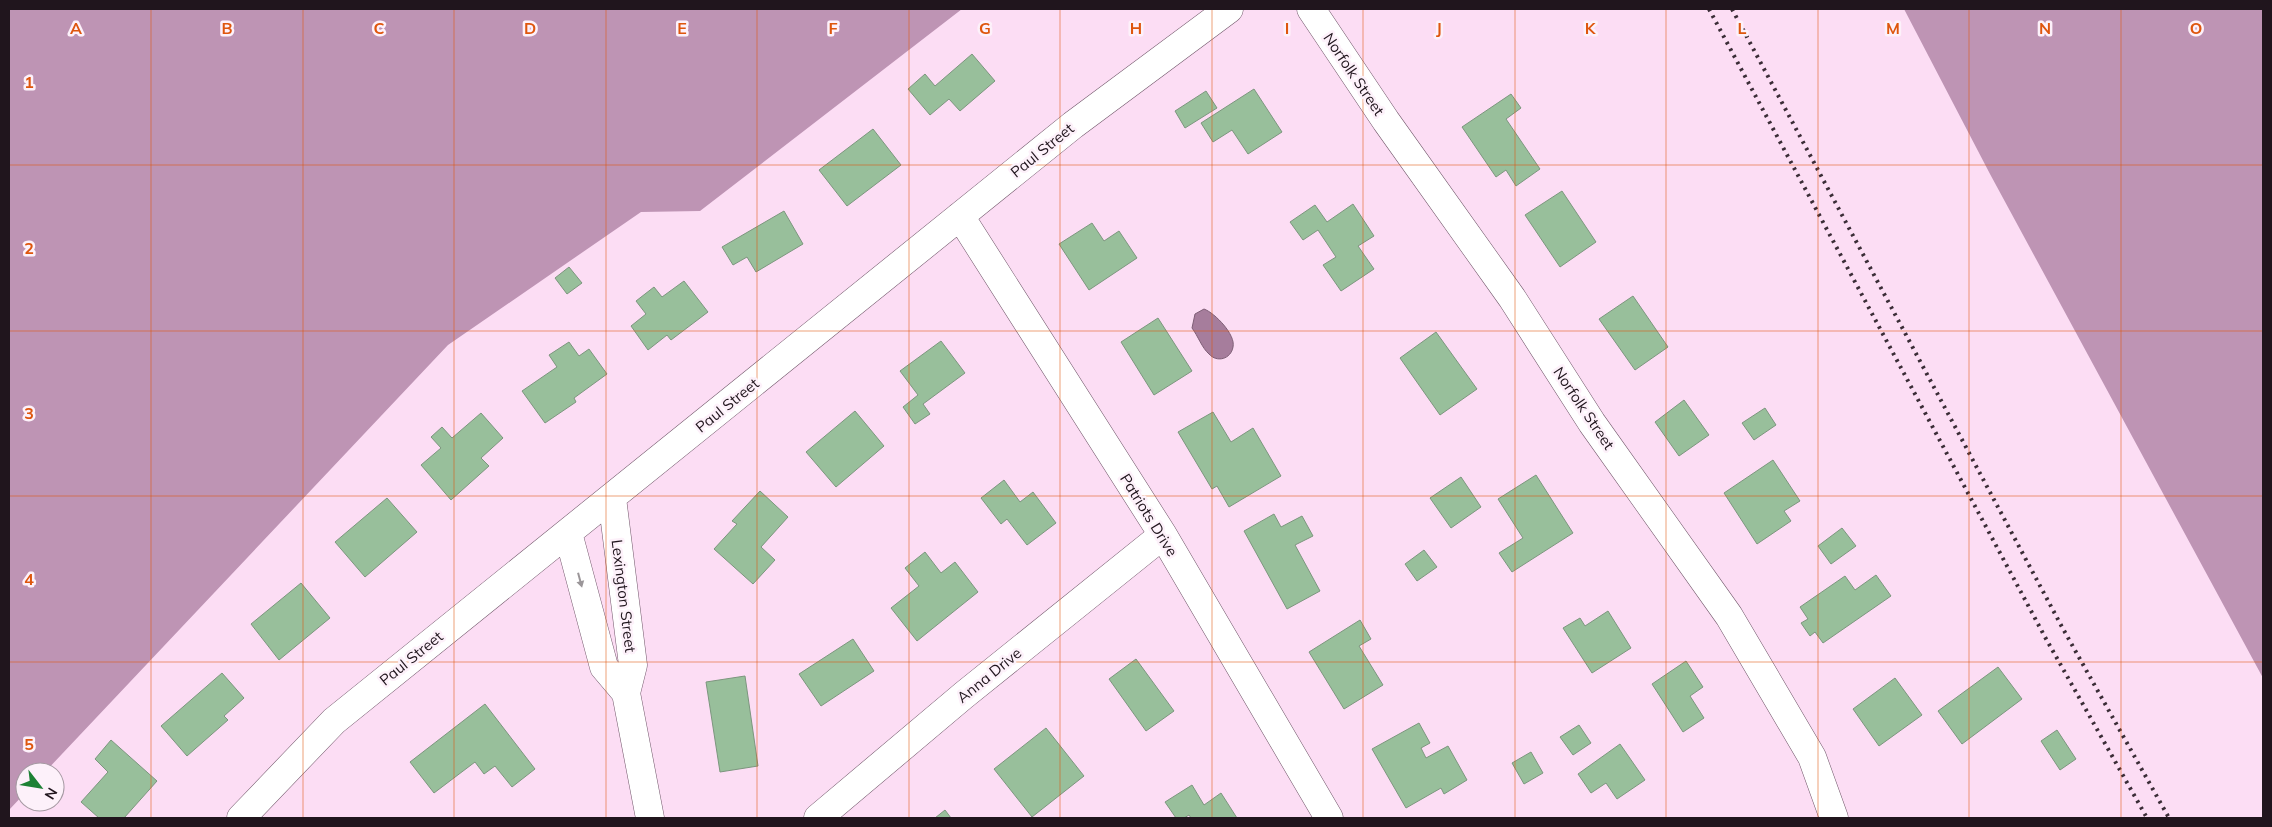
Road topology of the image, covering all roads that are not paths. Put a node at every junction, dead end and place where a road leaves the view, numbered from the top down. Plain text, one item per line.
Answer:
1 (1229, 9) edge
2 (1311, 9) edge
3 (960, 216) junction
4 (612, 498) junction
5 (568, 533) junction
6 (1163, 536) junction
7 (626, 693) junction
8 (241, 818) edge
9 (650, 818) edge
10 (818, 818) edge
11 (1329, 818) edge
12 (1834, 818) edge

1 - 3 street, Paul Street
2 - 12 street, Norfolk Street
3 - 4 street, Paul Street
3 - 6 street, Patriots Drive
4 - 5 street, Paul Street
4 - 7 street, Lexington Street
5 -> 7 street, Lexington Street
5 - 8 street, Paul Street
6 - 10 street, Anna Drive
6 - 11 street, Patriots Drive
7 - 9 street, Lexington Street

